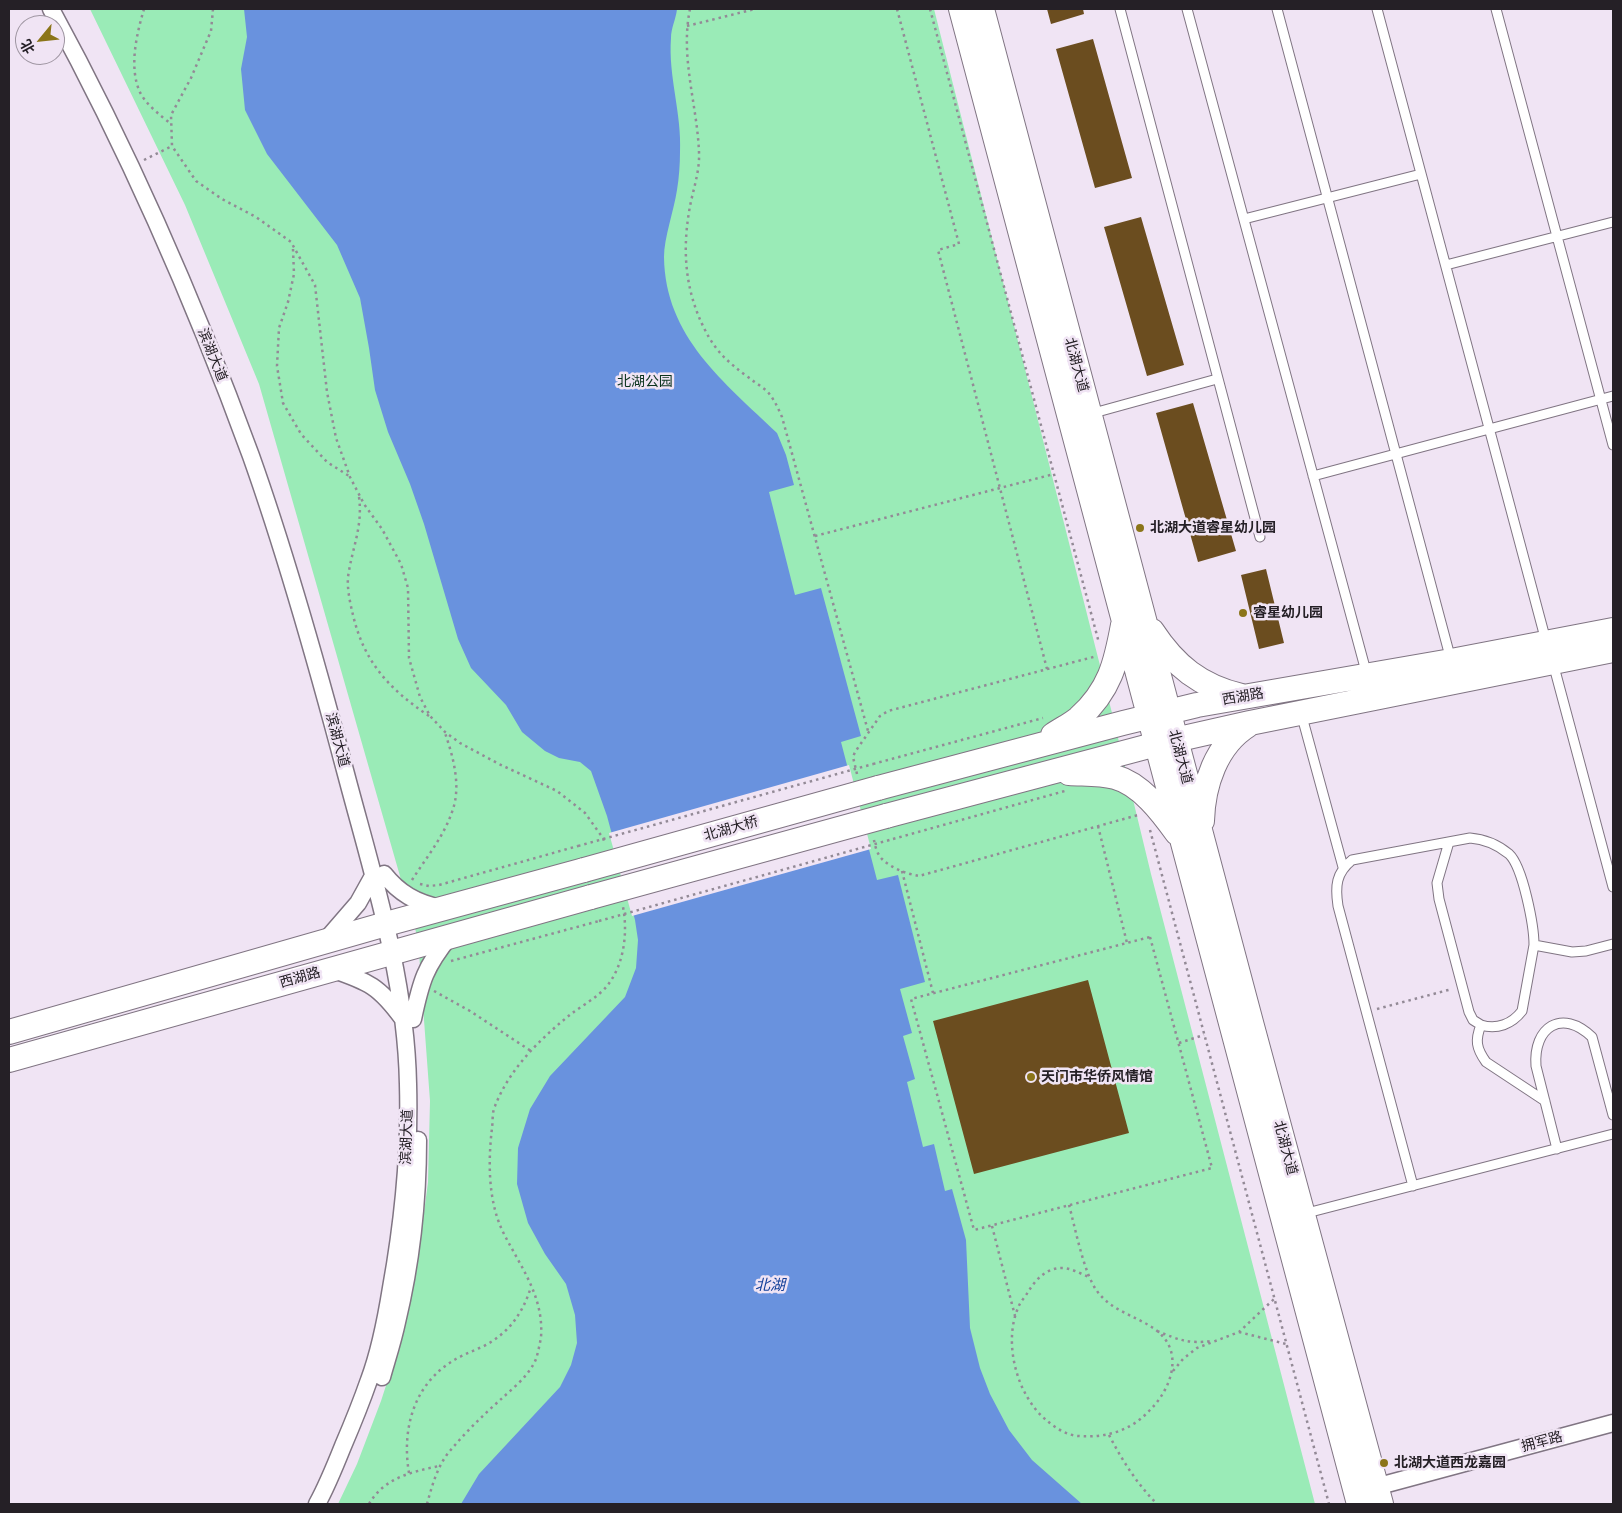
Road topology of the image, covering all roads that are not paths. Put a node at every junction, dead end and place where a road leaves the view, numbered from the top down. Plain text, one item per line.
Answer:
1 (51, 9) edge
2 (63, 9) edge
3 (961, 9) edge
4 (982, 9) edge
5 (1120, 9) edge
6 (1188, 9) edge
7 (1277, 9) edge
8 (1377, 9) edge
9 (1496, 9) edge
10 (1421, 174) junction
11 (1328, 198) junction
12 (1244, 219) junction
13 (1613, 222) edge
14 (1557, 236) junction
15 (1446, 265) junction
16 (1217, 379) junction
17 (1613, 396) edge
18 (1601, 399) junction
19 (1089, 414) junction
20 (1490, 429) junction
21 (1613, 445) edge
22 (1396, 454) junction
23 (1314, 476) junction
24 (1260, 537) dead end
25 (1134, 620) junction
26 (1613, 630) edge
27 (1613, 650) edge
28 (1550, 653) junction
29 (1454, 671) junction
30 (1367, 675) junction
31 (1243, 696) junction
32 (1301, 713) junction
33 (1159, 714) junction
34 (1250, 723) junction
35 (1166, 742) junction
36 (1036, 746) junction
37 (1044, 772) junction
38 (878, 788) joint
39 (886, 816) joint
40 (1192, 838) junction
41 (1448, 842) junction
42 (1343, 867) junction
43 (584, 870) joint
44 (378, 875) junction
45 (1613, 887) edge
46 (591, 897) joint
47 (443, 909) junction
48 (391, 923) junction
49 (450, 936) junction
50 (324, 942) junction
51 (1613, 944) edge
52 (1534, 945) junction
53 (398, 950) junction
54 (331, 969) junction
55 (408, 1020) junction
56 (1481, 1025) junction
57 (9, 1032) edge
58 (9, 1060) edge
59 (1544, 1101) junction
60 (1613, 1115) edge
61 (1613, 1134) edge
62 (1557, 1149) junction
63 (1413, 1186) junction
64 (1302, 1214) junction
65 (1613, 1423) edge
66 (1368, 1497) edge
67 (317, 1504) edge
68 (330, 1504) edge

1 - 44 street, 滨湖大道
2 - 44 street, 滨湖大道
3 - 25 main road, 北湖大道
4 - 19 main road, 北湖大道
5 - 16 lane
6 - 12 lane
7 - 11 lane
8 - 10 lane
9 - 14 lane
10 - 11 lane
10 - 15 lane
11 - 12 lane
11 - 22 lane
12 - 23 lane
13 - 14 lane
14 - 15 lane
14 - 18 lane
15 - 20 lane
16 - 19 lane
16 - 24 lane
17 - 18 lane
18 - 20 lane
18 - 21 lane
19 - 25 main road, 北湖大道
20 - 22 lane
20 - 28 lane
22 - 23 lane
22 - 29 lane
23 - 30 lane
25 - 31 main road
25 - 33 main road, 北湖大道
25 - 36 main road
26 - 28 main road, 西湖路
27 - 28 main road, 西湖路
28 - 29 main road, 西湖路
28 - 45 lane
29 - 30 main road, 西湖路
29 - 32 main road, 西湖路
30 - 31 main road, 西湖路
31 - 33 main road, 西湖路
32 - 34 main road, 西湖路
32 - 42 lane
33 - 35 main road, 北湖大道
33 - 36 main road, 西湖路
34 - 35 main road, 西湖路
34 - 40 main road
35 - 37 main road, 西湖路
35 - 40 main road, 北湖大道
36 - 38 main road, 西湖路
37 - 39 main road, 西湖路
37 - 40 main road
38 - 43 main road, 北湖大桥, bridge
39 - 46 main road, 北湖大桥, bridge
40 - 64 main road, 北湖大道
40 - 66 main road, 北湖大道
41 - 42 lane
41 - 52 lane
41 - 56 lane
42 - 63 lane
43 - 47 main road, 西湖路
44 - 47 street
44 - 48 street, 滨湖大道
44 - 50 street
46 - 49 main road, 西湖路
47 - 48 main road, 西湖路
48 - 50 main road, 西湖路
48 - 53 street, 滨湖大道
49 - 53 main road, 西湖路
49 - 55 street
50 - 57 main road, 西湖路
51 - 52 lane
52 - 56 lane
53 - 54 main road, 西湖路
53 - 55 street, 滨湖大道
54 - 55 street
54 - 58 main road, 西湖路
55 - 67 street, 滨湖大道
55 - 68 street, 滨湖大道
56 - 59 lane
59 - 60 lane
59 - 62 lane
61 - 62 lane
62 - 63 lane
63 - 64 lane
64 - 66 main road, 北湖大道
65 - 66 street, 拥军路

